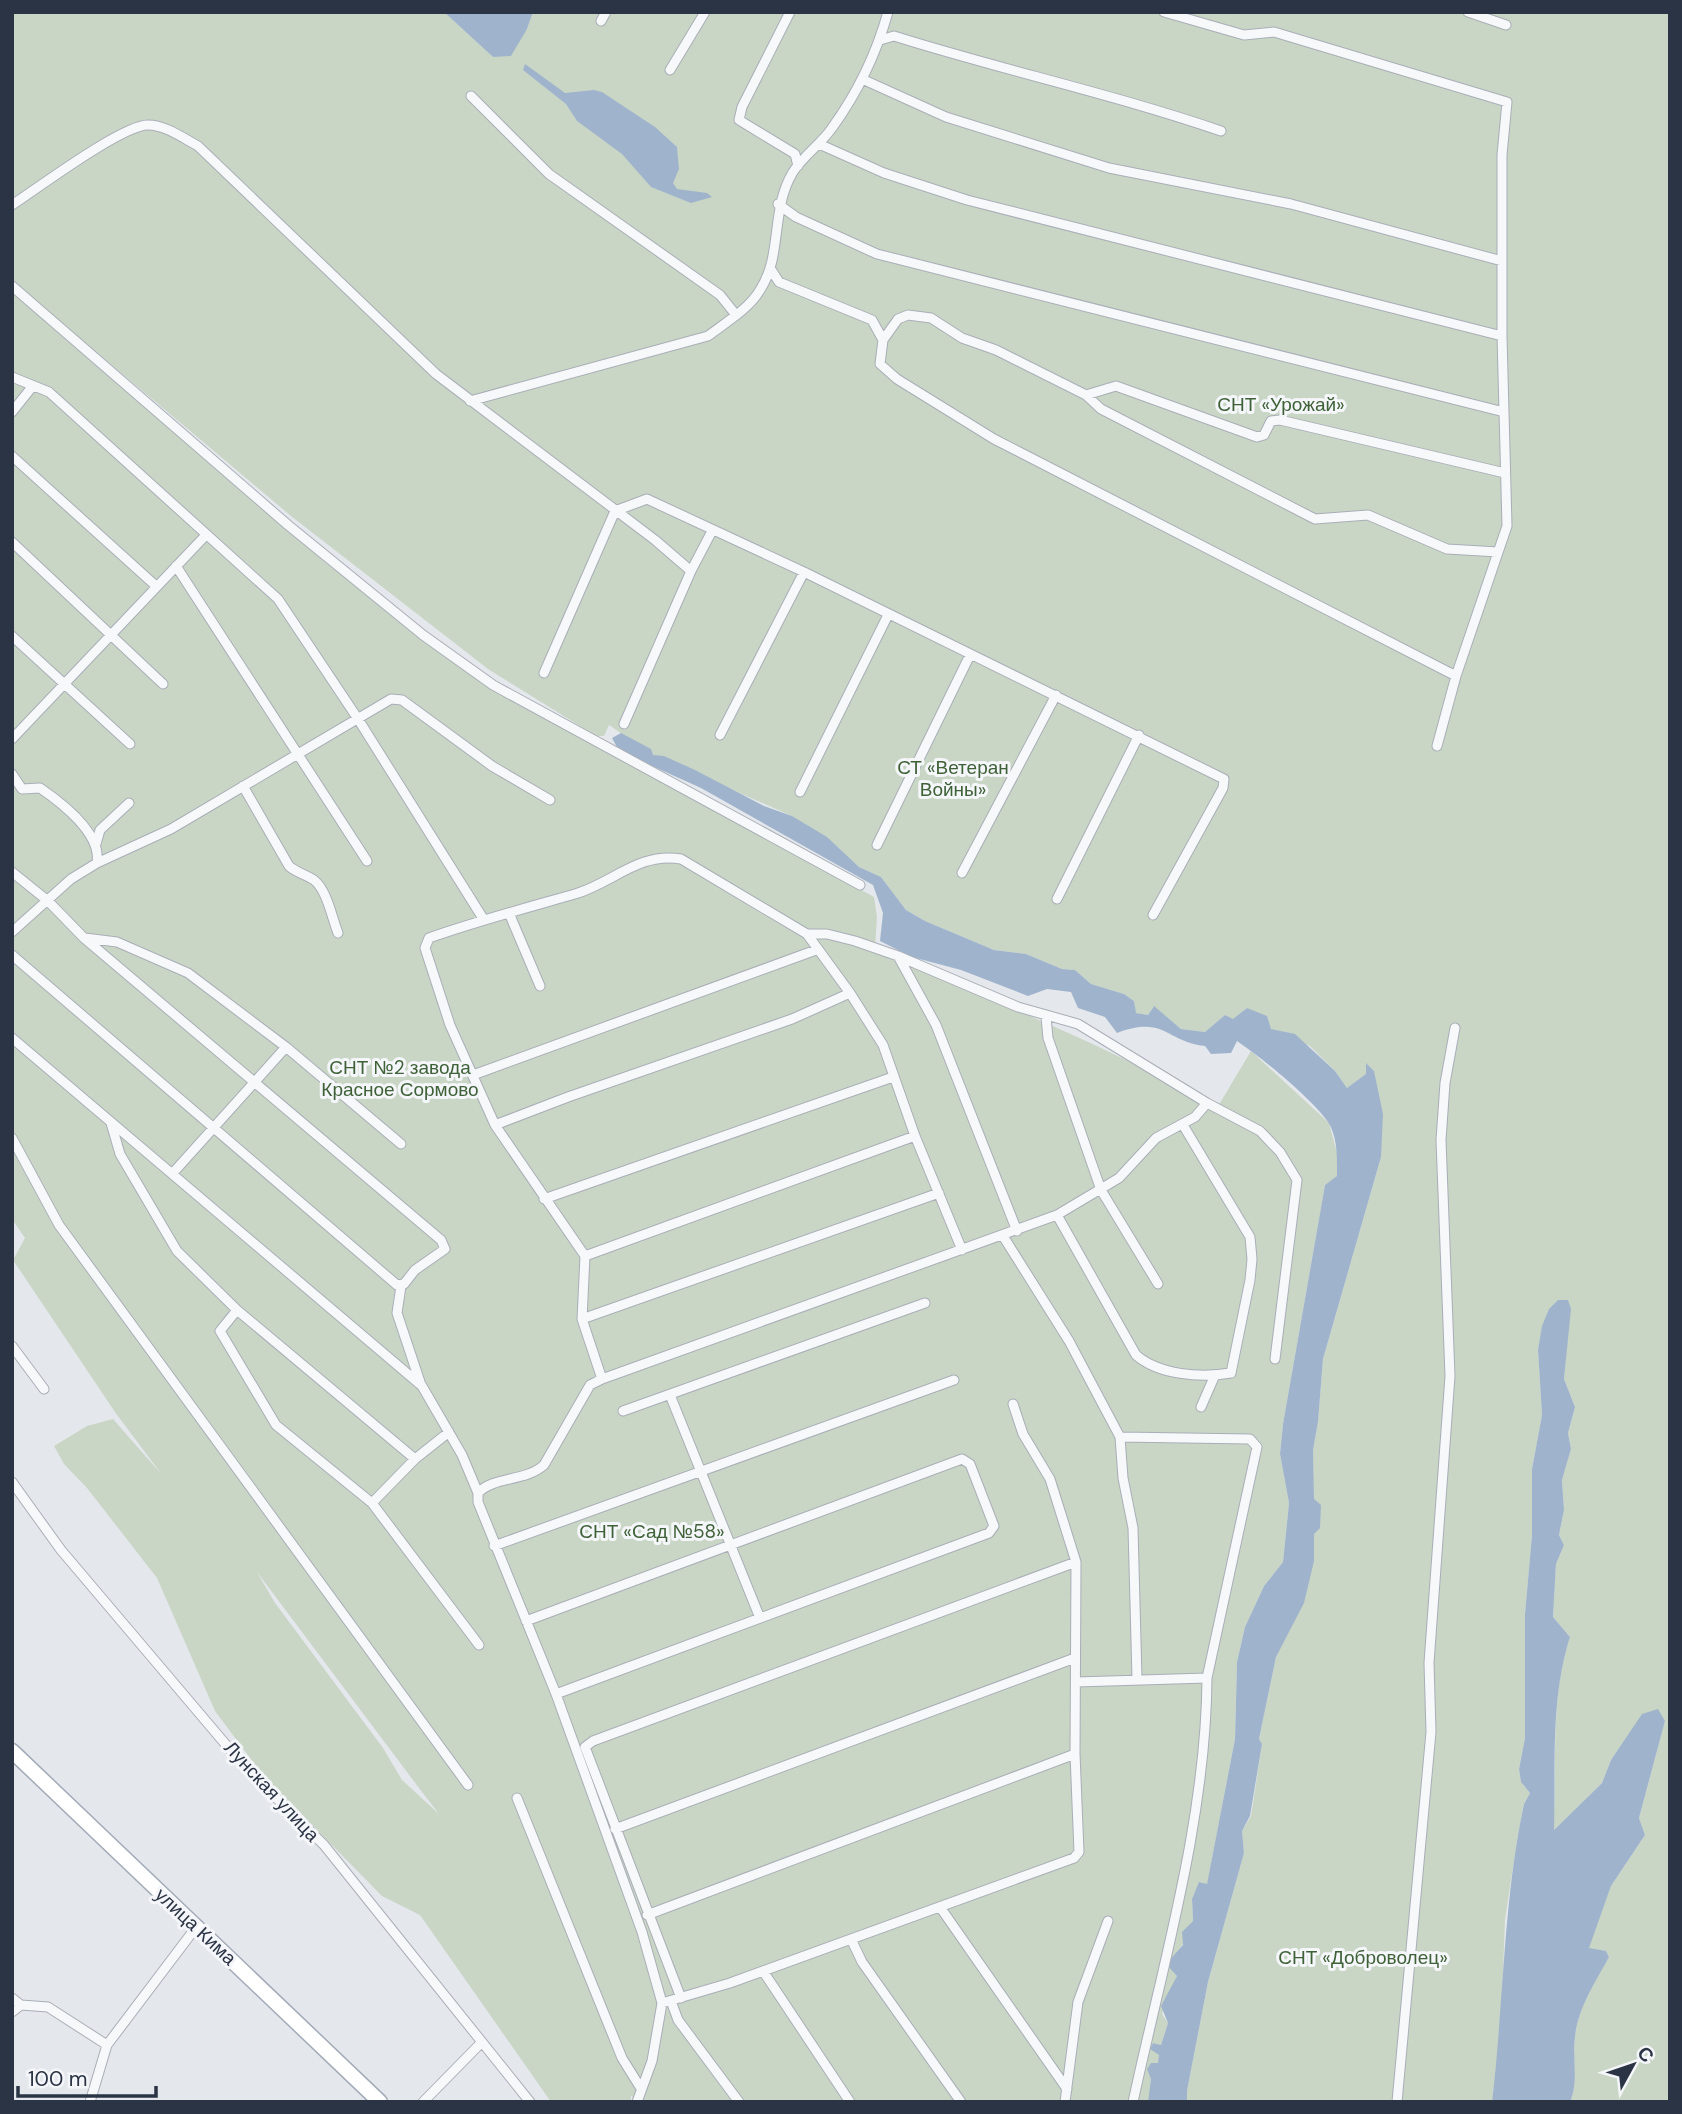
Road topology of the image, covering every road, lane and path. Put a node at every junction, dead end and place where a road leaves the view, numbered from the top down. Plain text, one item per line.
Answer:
1 (705, 12) edge
2 (790, 12) edge
3 (888, 12) edge
4 (1164, 12) edge
5 (1468, 12) edge
6 (1506, 25) dead end
7 (880, 40) junction
8 (670, 70) dead end
9 (862, 79) junction
10 (471, 96) dead end
11 (1221, 131) dead end
12 (820, 144) junction
13 (798, 166) junction
14 (778, 204) junction
15 (12, 205) edge
16 (1502, 261) junction
17 (770, 268) junction
18 (12, 286) edge
19 (736, 315) junction
20 (1502, 336) junction
21 (883, 340) junction
22 (12, 377) edge
23 (33, 387) junction
24 (1086, 395) junction
25 (470, 401) junction
26 (12, 412) edge
27 (1504, 412) junction
28 (12, 456) edge
29 (1505, 473) junction
30 (615, 511) junction
31 (712, 531) junction
32 (206, 535) junction
33 (12, 542) edge
34 (1498, 552) junction
35 (176, 566) junction
36 (691, 571) junction
37 (804, 572) junction
38 (156, 586) junction
39 (888, 615) junction
40 (109, 635) junction
41 (12, 636) edge
42 (970, 655) junction
43 (544, 673) dead end
44 (1456, 676) junction
45 (62, 684) junction
46 (163, 684) dead end
47 (1056, 695) junction
48 (358, 719) junction
49 (624, 724) dead end
50 (720, 735) dead end
51 (1139, 736) junction
52 (12, 739) edge
53 (130, 744) dead end
54 (1437, 746) dead end
55 (299, 754) junction
56 (12, 774) edge
57 (243, 786) junction
58 (800, 792) dead end
59 (550, 800) dead end
60 (128, 803) dead end
61 (96, 844) junction
62 (877, 845) dead end
63 (367, 860) dead end
64 (97, 863) junction
65 (12, 872) edge
66 (962, 873) dead end
67 (860, 885) dead end
68 (1057, 899) dead end
69 (48, 901) junction
70 (509, 913) junction
71 (1153, 915) dead end
72 (484, 920) junction
73 (12, 932) edge
74 (338, 933) dead end
75 (807, 934) junction
76 (84, 938) junction
77 (816, 950) junction
78 (12, 955) edge
79 (898, 956) junction
80 (540, 986) dead end
81 (850, 993) junction
82 (1046, 1017) junction
83 (1455, 1028) dead end
84 (12, 1038) edge
85 (286, 1047) junction
86 (473, 1075) junction
87 (893, 1077) junction
88 (255, 1081) junction
89 (1207, 1103) junction
90 (110, 1122) junction
91 (495, 1125) junction
92 (1183, 1125) junction
93 (212, 1127) junction
94 (915, 1136) junction
95 (12, 1138) edge
96 (401, 1144) dead end
97 (172, 1174) junction
98 (1101, 1190) junction
99 (939, 1193) junction
100 (544, 1199) junction
101 (1056, 1215) junction
102 (1017, 1231) junction
103 (1003, 1236) junction
104 (962, 1250) junction
105 (585, 1256) junction
106 (1158, 1284) dead end
107 (401, 1286) junction
108 (925, 1303) dead end
109 (237, 1310) junction
110 (582, 1319) junction
111 (12, 1346) edge
112 (1275, 1359) dead end
113 (1215, 1375) junction
114 (602, 1379) junction
115 (954, 1380) dead end
116 (422, 1387) junction
117 (44, 1389) dead end
118 (670, 1395) junction
119 (1013, 1404) dead end
120 (1201, 1407) dead end
121 (623, 1411) dead end
122 (449, 1432) junction
123 (1121, 1437) junction
124 (415, 1459) junction
125 (700, 1470) junction
126 (12, 1482) edge
127 (478, 1493) junction
128 (372, 1503) junction
129 (730, 1545) junction
130 (495, 1546) junction
131 (1076, 1562) junction
132 (760, 1618) junction
133 (526, 1621) junction
134 (479, 1646) dead end
135 (1075, 1658) junction
136 (1207, 1678) junction
137 (1137, 1679) junction
138 (1076, 1682) junction
139 (556, 1694) junction
140 (12, 1751) edge
141 (1075, 1754) junction
142 (468, 1785) dead end
143 (517, 1798) dead end
144 (615, 1829) junction
145 (940, 1907) junction
146 (648, 1915) junction
147 (1108, 1921) dead end
148 (197, 1926) junction
149 (851, 1939) junction
150 (763, 1971) junction
151 (12, 1998) edge
152 (681, 1998) junction
153 (666, 2002) junction
154 (20, 2005) junction
155 (12, 2012) edge
156 (481, 2043) junction
157 (107, 2045) junction
158 (640, 2087) junction
159 (1067, 2090) junction
160 (90, 2102) edge
161 (380, 2102) edge
162 (423, 2102) edge
163 (530, 2102) edge
164 (637, 2102) edge
165 (739, 2102) edge
166 (849, 2102) edge
167 (961, 2102) edge
168 (1065, 2102) edge
169 (1133, 2102) edge
170 (1397, 2102) edge

1 - 8 street
2 - 13 street
3 - 7 street
4 - 16 street
5 - 6 street
7 - 9 street
7 - 11 street
9 - 12 street
9 - 16 street
10 - 19 street
12 - 13 street
12 - 20 street
13 - 14 street
14 - 17 street
14 - 27 street
15 - 25 street
16 - 20 street
17 - 19 street
17 - 21 street
18 - 67 street
19 - 25 street
20 - 27 street
21 - 24 street
21 - 44 street
22 - 23 street
23 - 26 street
23 - 32 street
24 - 29 street
24 - 34 street
25 - 30 street
27 - 29 street
28 - 38 street
29 - 34 street
30 - 31 street
30 - 36 street
30 - 43 street
31 - 36 street
31 - 37 street
32 - 35 street
32 - 48 street
33 - 40 street
34 - 44 street
35 - 38 street
35 - 55 street
36 - 49 street
37 - 39 street
37 - 50 street
38 - 40 street
39 - 42 street
39 - 58 street
40 - 45 street
40 - 46 street
41 - 45 street
42 - 47 street
42 - 62 street
44 - 54 street
45 - 52 street
45 - 53 street
47 - 51 street
47 - 66 street
48 - 55 street
48 - 59 street
48 - 72 street
51 - 68 street
51 - 71 street
55 - 57 street
55 - 63 street
56 - 61 street
57 - 64 street
57 - 74 street
60 - 61 street
61 - 64 street
64 - 69 street
65 - 69 street
69 - 73 street
69 - 76 street
70 - 72 street
70 - 75 street
70 - 80 street
72 - 86 street
75 - 77 street
75 - 79 street
76 - 85 street
76 - 88 street
77 - 81 street
77 - 86 street
78 - 93 street
79 - 82 street
79 - 102 street
81 - 87 street
81 - 91 street
82 - 89 street
82 - 98 street
83 - 170 street
84 - 90 street
85 - 88 street
85 - 96 street
86 - 91 street
87 - 94 street
87 - 100 street
88 - 93 street
88 - 107 street
89 - 92 street
89 - 112 street
90 - 97 street
90 - 109 street
91 - 100 street
92 - 98 street
92 - 113 street
93 - 97 street
93 - 107 street
94 - 99 street
94 - 105 street
95 - 142 street
97 - 116 street
98 - 101 street
98 - 106 street
99 - 104 street
99 - 110 street
100 - 105 street
101 - 102 street
101 - 113 street
102 - 103 street
103 - 104 street
103 - 123 street
104 - 114 street
105 - 110 street
107 - 116 street
108 - 118 street
109 - 124 street
109 - 128 street
110 - 114 street
111 - 117 street
113 - 120 street
114 - 127 street
115 - 125 street
116 - 122 street
118 - 121 street
118 - 125 street
119 - 131 street
122 - 124 street
122 - 127 street
123 - 136 street
123 - 137 street
124 - 128 street
125 - 129 street
125 - 130 street
126 - 156 street, Лунская улица
127 - 130 street
128 - 134 street
129 - 132 street
129 - 132 street
129 - 133 street
130 - 133 street
131 - 135 street
131 - 144 street
132 - 139 street
133 - 139 street
135 - 138 street
135 - 144 street
136 - 137 street
136 - 169 street
137 - 138 street
138 - 141 street
139 - 153 street
140 - 148 main road, улица Кима
141 - 145 street
141 - 146 street
143 - 158 street
144 - 146 street
145 - 149 street
145 - 159 street
146 - 152 street
147 - 159 street
148 - 157 street
148 - 161 main road, улица Кима
149 - 150 street
149 - 167 street
150 - 152 street
150 - 166 street
151 - 154 street
152 - 153 street
153 - 158 street
153 - 165 street
154 - 155 street
154 - 157 street
156 - 162 street
156 - 163 street, Лунская улица
157 - 160 street
158 - 164 street
159 - 168 street

